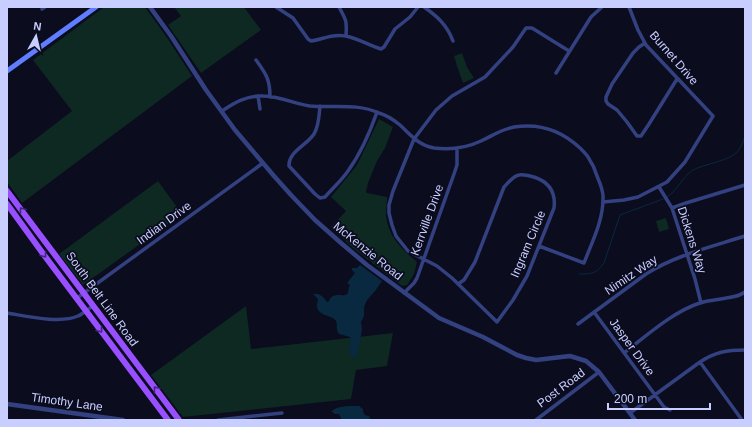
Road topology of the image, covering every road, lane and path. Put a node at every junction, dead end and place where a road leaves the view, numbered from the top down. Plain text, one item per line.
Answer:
1 (96, 7) edge
2 (150, 7) edge
3 (276, 7) edge
4 (339, 7) edge
5 (418, 7) edge
6 (424, 7) edge
7 (602, 7) edge
8 (629, 7) edge
9 (346, 36) junction
10 (453, 41) dead end
11 (645, 43) junction
12 (569, 51) junction
13 (256, 60) dead end
14 (7, 71) edge
15 (556, 73) dead end
16 (677, 79) junction
17 (258, 96) junction
18 (270, 97) junction
19 (320, 106) junction
20 (260, 109) dead end
21 (222, 111) junction
22 (377, 112) junction
23 (414, 139) junction
24 (457, 149) junction
25 (263, 163) junction
26 (745, 185) edge
27 (659, 187) junction
28 (7, 191) edge
29 (10, 196) edge
30 (603, 202) junction
31 (7, 204) edge
32 (672, 208) junction
33 (37, 230) junction
34 (30, 235) junction
35 (745, 236) edge
36 (539, 246) junction
37 (687, 254) junction
38 (424, 259) junction
39 (458, 284) junction
40 (745, 292) edge
41 (84, 293) junction
42 (404, 293) junction
43 (77, 298) junction
44 (701, 302) junction
45 (93, 306) junction
46 (86, 311) junction
47 (594, 312) junction
48 (7, 313) edge
49 (578, 324) dead end
50 (745, 350) edge
51 (624, 353) junction
52 (700, 362) junction
53 (599, 372) junction
54 (655, 395) junction
55 (7, 404) edge
56 (670, 410) dead end
57 (282, 413) dead end
58 (630, 414) junction
59 (97, 418) edge
60 (123, 420) edge
61 (168, 420) edge
62 (179, 420) edge
63 (218, 420) edge
64 (536, 420) edge
65 (635, 420) edge
66 (742, 420) edge

1 - 14 main road
2 - 21 street, McKenzie Road
3 - 9 street
4 - 9 street
5 - 9 street
6 - 10 street
7 - 12 street
8 - 11 street, Burnet Drive
11 - 16 street, Burnet Drive
11 - 16 street
12 - 15 street
12 - 23 street
13 - 18 street
16 - 27 street, Burnet Drive
17 - 18 street
17 - 20 street
17 - 21 street
18 - 19 street
19 - 22 street
19 - 22 street
21 - 25 street, McKenzie Road
22 - 23 street
23 - 24 street
23 - 38 street
24 - 30 street
24 - 38 street, Kerrville Drive
25 - 41 street, Indian Drive
25 - 42 street, McKenzie Road
26 - 32 street
27 - 30 street
27 - 32 street, Dickens Way
28 - 29 main road, South Belt Line Road
33 -> 29 main road, South Belt Line Road
30 - 36 street
31 - 34 main road, South Belt Line Road
32 - 37 street, Dickens Way
33 - 34 main road
33 - 41 main road, South Belt Line Road
34 -> 43 main road, South Belt Line Road
35 - 37 street, Nimitz Way
36 - 39 street, Ingram Circle
36 - 39 street, Ingram Circle
37 - 44 street, Dickens Way
37 - 47 street, Nimitz Way
38 - 39 street
38 - 42 street, Kerrville Drive
40 - 44 street
41 - 43 street, Indian Drive
41 - 45 main road, South Belt Line Road
42 - 53 street, McKenzie Road
43 - 46 main road, South Belt Line Road
44 - 51 street
45 - 46 street
62 -> 45 main road, South Belt Line Road
46 - 48 street
46 -> 61 main road, South Belt Line Road
47 - 49 street, Nimitz Way
47 - 51 street, Jasper Drive
50 - 52 street
51 - 54 street, Jasper Drive
52 - 54 street
52 - 66 street
53 - 58 street, McKenzie Road
53 - 64 street, Post Road
54 - 56 street, Jasper Drive
54 - 58 street
55 - 59 street, Timothy Lane
57 - 63 street
58 - 65 street, McKenzie Road
59 - 60 street, Timothy Lane

